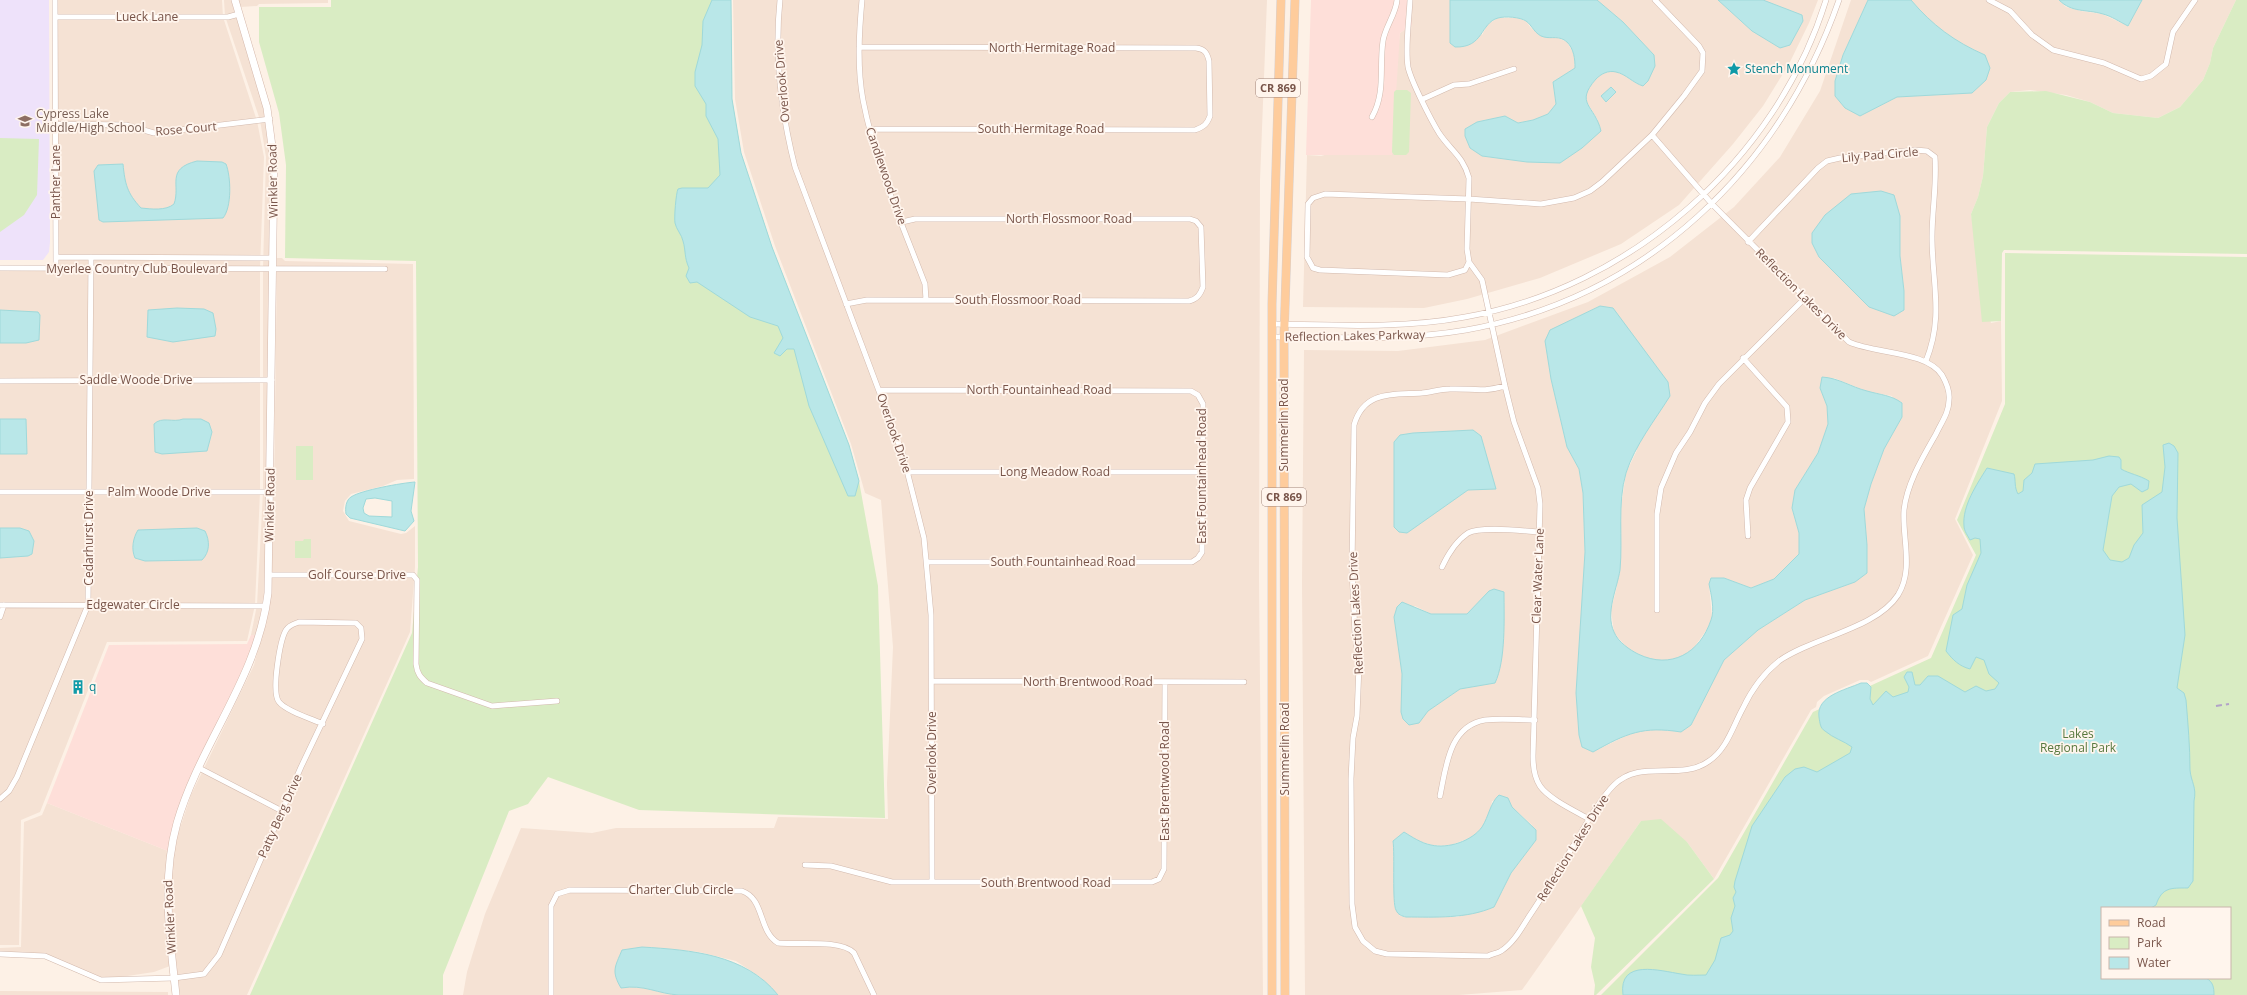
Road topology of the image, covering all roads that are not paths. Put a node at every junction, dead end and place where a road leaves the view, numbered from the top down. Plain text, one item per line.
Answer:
1 (55, 0) edge
2 (235, 0) edge
3 (780, 0) edge
4 (862, 0) edge
5 (1281, 0) edge
6 (1295, 0) edge
7 (1397, 0) edge
8 (1410, 0) edge
9 (1655, 0) edge
10 (1826, 0) edge
11 (1839, 0) edge
12 (1989, 0) edge
13 (2195, 0) edge
14 (239, 14) junction
15 (55, 17) junction
16 (859, 47) junction
17 (1514, 69) dead end
18 (1423, 99) junction
19 (1372, 117) dead end
20 (270, 119) junction
21 (1208, 120) joint
22 (55, 124) junction
23 (869, 128) junction
24 (1652, 135) junction
25 (1703, 196) junction
26 (1469, 199) junction
27 (1712, 204) junction
28 (902, 222) junction
29 (1748, 242) junction
30 (56, 257) junction
31 (91, 257) junction
32 (273, 258) junction
33 (1469, 262) junction
34 (0, 268) edge
35 (56, 268) junction
36 (91, 269) junction
37 (273, 269) junction
38 (385, 269) dead end
39 (1805, 298) junction
40 (926, 300) junction
41 (1190, 300) joint
42 (846, 304) junction
43 (1489, 312) junction
44 (1272, 324) junction
45 (1284, 324) junction
46 (1491, 325) junction
47 (1272, 337) junction
48 (1284, 337) junction
49 (1743, 358) junction
50 (1926, 360) junction
51 (90, 380) junction
52 (272, 380) junction
53 (0, 381) edge
54 (1505, 386) junction
55 (879, 390) junction
56 (1198, 395) joint
57 (908, 472) junction
58 (1203, 472) junction
59 (0, 492) edge
60 (89, 492) junction
61 (270, 492) junction
62 (1539, 532) junction
63 (1748, 536) dead end
64 (1198, 558) joint
65 (927, 562) junction
66 (1442, 566) dead end
67 (269, 575) junction
68 (2, 605) edge
69 (88, 605) junction
70 (266, 606) junction
71 (1657, 610) dead end
72 (0, 617) edge
73 (932, 681) junction
74 (1165, 682) junction
75 (1244, 682) dead end
76 (557, 700) dead end
77 (1535, 720) junction
78 (323, 724) junction
79 (199, 768) junction
80 (1440, 796) dead end
81 (0, 799) edge
82 (282, 811) junction
83 (1589, 819) junction
84 (805, 865) dead end
85 (1159, 879) joint
86 (932, 882) junction
87 (0, 954) edge
88 (174, 978) junction
89 (176, 995) edge
90 (551, 995) edge
91 (874, 995) edge
92 (1272, 995) edge
93 (1285, 995) edge

1 - 15 street, Panther Lane
2 - 14 street, Winkler Road
3 - 42 street, Overlook Drive
4 - 16 street, Candlewood Drive
5 - 44 main road, Summerlin Road / CR 869
6 - 45 main road, Summerlin Road / CR 869
7 - 19 street
8 - 18 street
9 - 24 street
10 - 25 street, Reflection Lakes Parkway
11 - 27 street, Reflection Lakes Parkway
12 - 13 street
14 - 15 street, Lueck Lane
14 - 20 street, Winkler Road
15 - 22 street, Panther Lane
16 - 21 street, North Hermitage Road
16 - 23 street, Candlewood Drive
17 - 18 street
18 - 26 street
20 - 22 street, Rose Court
20 - 32 street, Winkler Road
21 - 23 street, South Hermitage Road
22 - 30 street, Panther Lane
23 - 28 street, Candlewood Drive
24 - 25 street, Reflection Lakes Drive
24 - 26 street
25 - 27 street, Reflection Lakes Drive
25 - 43 street, Reflection Lakes Parkway
26 - 33 street
26 - 33 street
27 - 29 street, Reflection Lakes Drive
27 - 46 street, Reflection Lakes Parkway
28 - 40 street, Candlewood Drive
28 - 41 street, North Flossmoor Road
29 - 39 street, Reflection Lakes Drive
29 - 50 street, Lily Pad Circle
30 - 31 street, Myerlee Country Club Boulevard
30 - 35 street, Panther Lane
31 - 32 street, Myerlee Country Club Boulevard
31 - 36 street, Cedarhurst Drive
32 - 37 street, Winkler Road
33 - 43 street, Clear Water Lane
34 - 35 street, Myerlee Country Club Boulevard
35 - 36 street, Myerlee Country Club Boulevard
36 - 37 street, Myerlee Country Club Boulevard
36 - 51 street, Cedarhurst Drive
37 - 38 street, Myerlee Country Club Boulevard
37 - 52 street, Winkler Road
39 - 49 street
39 - 50 street, Reflection Lakes Drive
40 - 41 street, South Flossmoor Road
40 - 42 street, South Flossmoor Road
42 - 55 street, Overlook Drive
43 - 45 street, Reflection Lakes Parkway
43 - 46 street, Clear Water Lane
44 - 45 street, Reflection Lakes Parkway
44 - 47 main road, Summerlin Road / CR 869
45 - 48 main road, Summerlin Road / CR 869
46 - 48 street, Reflection Lakes Parkway
46 - 54 street, Clear Water Lane
47 - 48 street, Reflection Lakes Parkway
47 - 92 main road, Summerlin Road / CR 869
48 - 93 main road, Summerlin Road / CR 869
49 - 63 street
49 - 71 street
50 - 83 street, Reflection Lakes Drive
51 - 52 street, Saddle Woode Drive
51 - 53 street, Saddle Woode Drive
51 - 60 street, Cedarhurst Drive
52 - 61 street, Winkler Road
54 - 62 street, Clear Water Lane
54 - 83 street, Reflection Lakes Drive
55 - 56 street, North Fountainhead Road
55 - 57 street, Overlook Drive
56 - 58 street, East Fountainhead Road
57 - 58 street, Long Meadow Road
57 - 65 street, Overlook Drive
58 - 64 street, East Fountainhead Road
59 - 60 street, Palm Woode Drive
60 - 61 street, Palm Woode Drive
60 - 69 street, Cedarhurst Drive
61 - 67 street, Winkler Road
62 - 66 street
62 - 77 street, Clear Water Lane
64 - 65 street, South Fountainhead Road
65 - 73 street, Overlook Drive
67 - 70 street, Winkler Road
67 - 76 street, Golf Course Drive
68 - 69 street, Edgewater Circle
68 - 72 street
69 - 70 street, Edgewater Circle
69 - 81 street, Cedarhurst Drive
70 - 79 street, Winkler Road
73 - 74 street, North Brentwood Road
73 - 86 street, Overlook Drive
74 - 75 street, North Brentwood Road
74 - 85 street, East Brentwood Road
77 - 80 street
77 - 83 street, Clear Water Lane
78 - 78 street, Patty Berg Drive
78 - 82 street, Patty Berg Drive
79 - 82 street
79 - 88 street, Winkler Road
82 - 88 street, Patty Berg Drive
84 - 86 street, South Brentwood Road
85 - 86 street, South Brentwood Road
87 - 88 street, Patty Berg Drive
88 - 89 street, Winkler Road
90 - 91 street, Charter Club Circle

